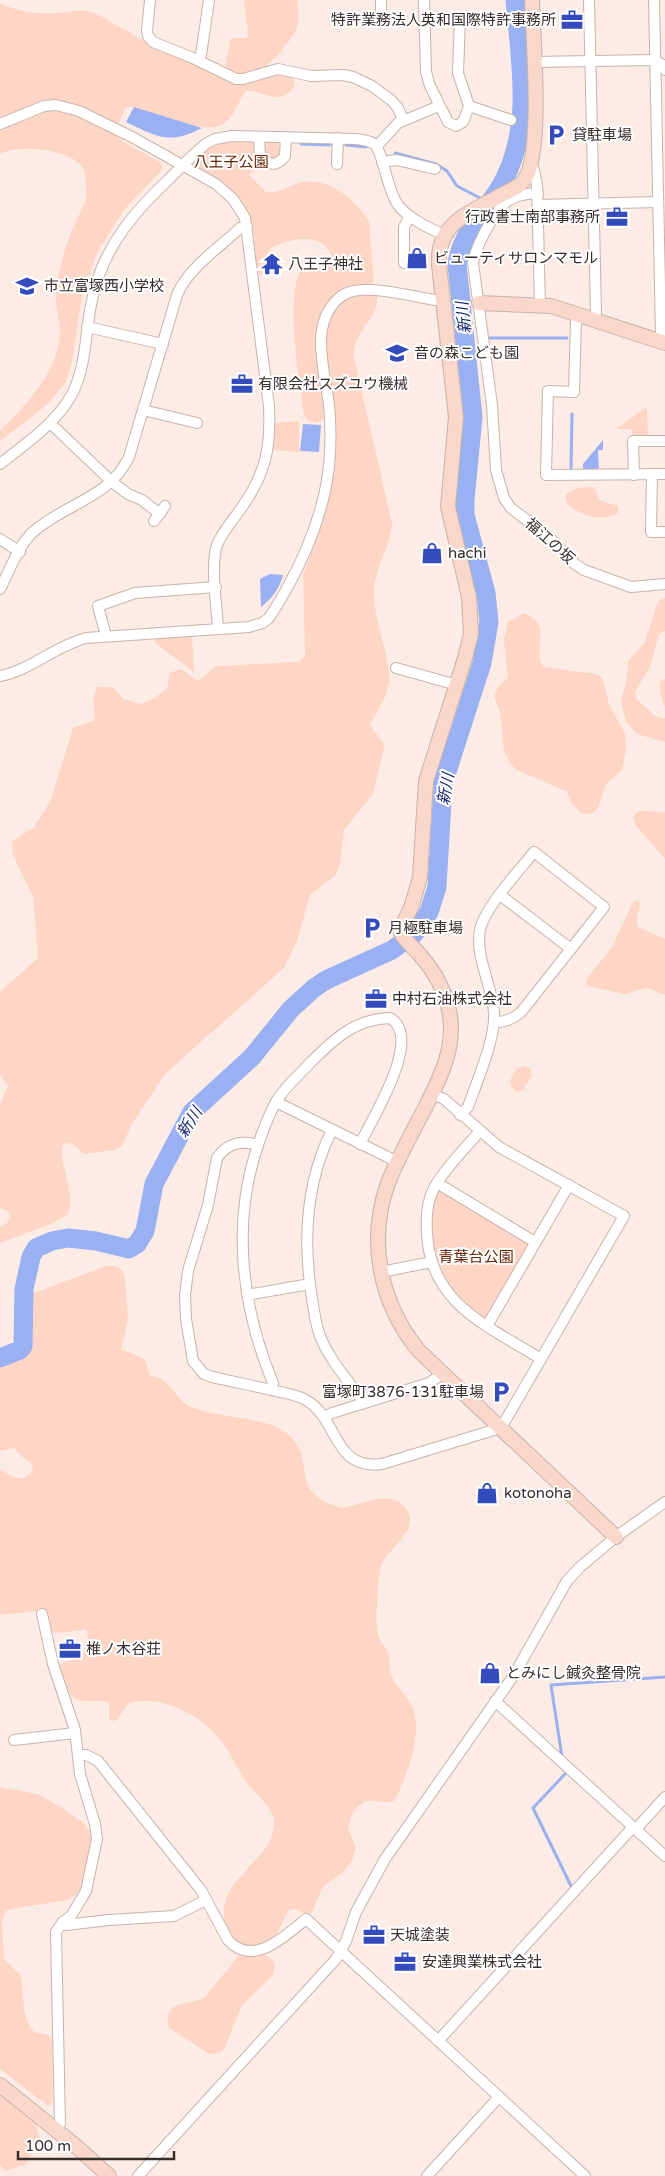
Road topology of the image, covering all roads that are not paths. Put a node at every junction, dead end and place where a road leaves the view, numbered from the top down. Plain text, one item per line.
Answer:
1 (150, 0) edge
2 (209, 0) edge
3 (381, 0) edge
4 (424, 0) edge
5 (532, 0) edge
6 (588, 0) edge
7 (654, 0) edge
8 (381, 17) dead end
9 (528, 18) junction
10 (654, 40) junction
11 (665, 40) edge
12 (198, 60) junction
13 (654, 60) junction
14 (590, 61) junction
15 (533, 62) junction
16 (665, 70) edge
17 (439, 106) junction
18 (469, 106) junction
19 (403, 120) junction
20 (511, 120) dead end
21 (0, 124) edge
22 (259, 137) junction
23 (286, 138) junction
24 (338, 138) junction
25 (377, 146) junction
26 (382, 162) junction
27 (337, 164) dead end
28 (182, 166) junction
29 (529, 168) junction
30 (436, 169) dead end
31 (538, 194) junction
32 (657, 202) junction
33 (594, 204) junction
34 (538, 205) junction
35 (410, 216) junction
36 (247, 227) junction
37 (444, 236) junction
38 (404, 263) dead end
39 (443, 300) junction
40 (478, 303) junction
41 (540, 305) junction
42 (578, 314) junction
43 (594, 320) junction
44 (87, 327) junction
45 (662, 342) edge
46 (162, 344) junction
47 (143, 410) junction
48 (50, 423) junction
49 (197, 423) dead end
50 (665, 441) edge
51 (0, 464) edge
52 (652, 474) junction
53 (665, 474) edge
54 (634, 475) junction
55 (112, 482) junction
56 (160, 514) dead end
57 (665, 532) edge
58 (0, 539) edge
59 (20, 552) junction
60 (665, 584) edge
61 (216, 587) junction
62 (0, 588) edge
63 (218, 629) junction
64 (106, 636) junction
65 (396, 668) dead end
66 (0, 676) edge
67 (457, 685) junction
68 (500, 895) junction
69 (570, 949) junction
70 (494, 1022) junction
71 (432, 1094) junction
72 (276, 1102) junction
73 (460, 1115) junction
74 (332, 1130) junction
75 (479, 1132) junction
76 (360, 1144) junction
77 (258, 1145) junction
78 (398, 1162) junction
79 (437, 1183) junction
80 (568, 1185) junction
81 (535, 1242) junction
82 (432, 1262) junction
83 (381, 1272) junction
84 (310, 1284) junction
85 (247, 1295) junction
86 (487, 1326) junction
87 (541, 1359) junction
88 (442, 1374) junction
89 (271, 1390) junction
90 (362, 1404) junction
91 (324, 1417) junction
92 (498, 1426) junction
93 (665, 1502) edge
94 (616, 1537) junction
95 (42, 1614) dead end
96 (495, 1701) junction
97 (75, 1733) junction
98 (14, 1740) dead end
99 (78, 1755) junction
100 (665, 1797) edge
101 (634, 1828) junction
102 (665, 1856) edge
103 (206, 1900) junction
104 (63, 1922) junction
105 (341, 1951) junction
106 (438, 2041) junction
107 (0, 2085) edge
108 (499, 2098) junction
109 (55, 2130) junction
110 (109, 2176) edge
111 (138, 2176) edge
112 (428, 2176) edge
113 (585, 2176) edge

1 - 12 street
2 - 12 street
3 - 8 street
4 - 17 street
5 - 9 street
6 - 14 street
7 - 10 street
9 - 15 street
9 - 18 street
10 - 11 street
10 - 13 street
12 - 19 street
13 - 14 street
13 - 16 street
13 - 32 street
14 - 15 street
14 - 33 street
15 - 29 street
17 - 18 street
17 - 19 street
18 - 20 street
19 - 25 street
21 - 28 street
22 - 23 street
22 - 23 street
22 - 28 street
23 - 24 street
24 - 25 street
24 - 27 street
25 - 26 street
26 - 30 street
26 - 35 street
28 - 36 street
28 - 44 street
29 - 31 street
29 - 37 street
31 - 34 street
31 - 40 street
32 - 33 street
32 - 45 street
33 - 34 street
33 - 43 street
34 - 41 street
35 - 37 street
35 - 38 street
36 - 46 street
36 - 61 street
37 - 39 street
39 - 63 street
39 - 67 street
40 - 41 street
40 - 60 street, 福江の坂
41 - 42 street
42 - 43 street
42 - 54 street
43 - 45 street
44 - 46 street
44 - 48 street
46 - 47 street
47 - 49 street
47 - 55 street
48 - 51 street
48 - 55 street
50 - 54 street
52 - 53 street
52 - 54 street
52 - 57 street
55 - 56 street
55 - 59 street
58 - 59 street
59 - 62 street
61 - 63 street
61 - 64 street
63 - 64 street
64 - 66 street
65 - 67 street
67 - 71 street
68 - 69 street
68 - 69 street
68 - 70 street
69 - 70 street
70 - 73 street
71 - 73 street
71 - 78 street
72 - 74 street
72 - 76 street
72 - 77 street
73 - 75 street
74 - 76 street
74 - 84 street
75 - 79 street
75 - 80 street
76 - 78 street
77 - 85 street
77 - 89 street
78 - 83 street
79 - 81 street
79 - 82 street
80 - 81 street
80 - 87 street
81 - 86 street
82 - 83 street
82 - 86 street
83 - 88 street
84 - 85 street
84 - 90 street
85 - 89 street
86 - 87 street
87 - 92 street
88 - 90 street
88 - 92 street
89 - 91 street
90 - 91 street
91 - 92 street
92 - 94 street
93 - 94 street
94 - 96 street
95 - 97 street
96 - 101 street
96 - 105 street
97 - 98 street
97 - 99 street
99 - 103 street
99 - 104 street
100 - 101 street
101 - 102 street
101 - 106 street
103 - 104 street
103 - 105 street
104 - 109 street
105 - 106 street
105 - 111 street
106 - 108 street
107 - 109 street
108 - 112 street
108 - 113 street
109 - 110 street

